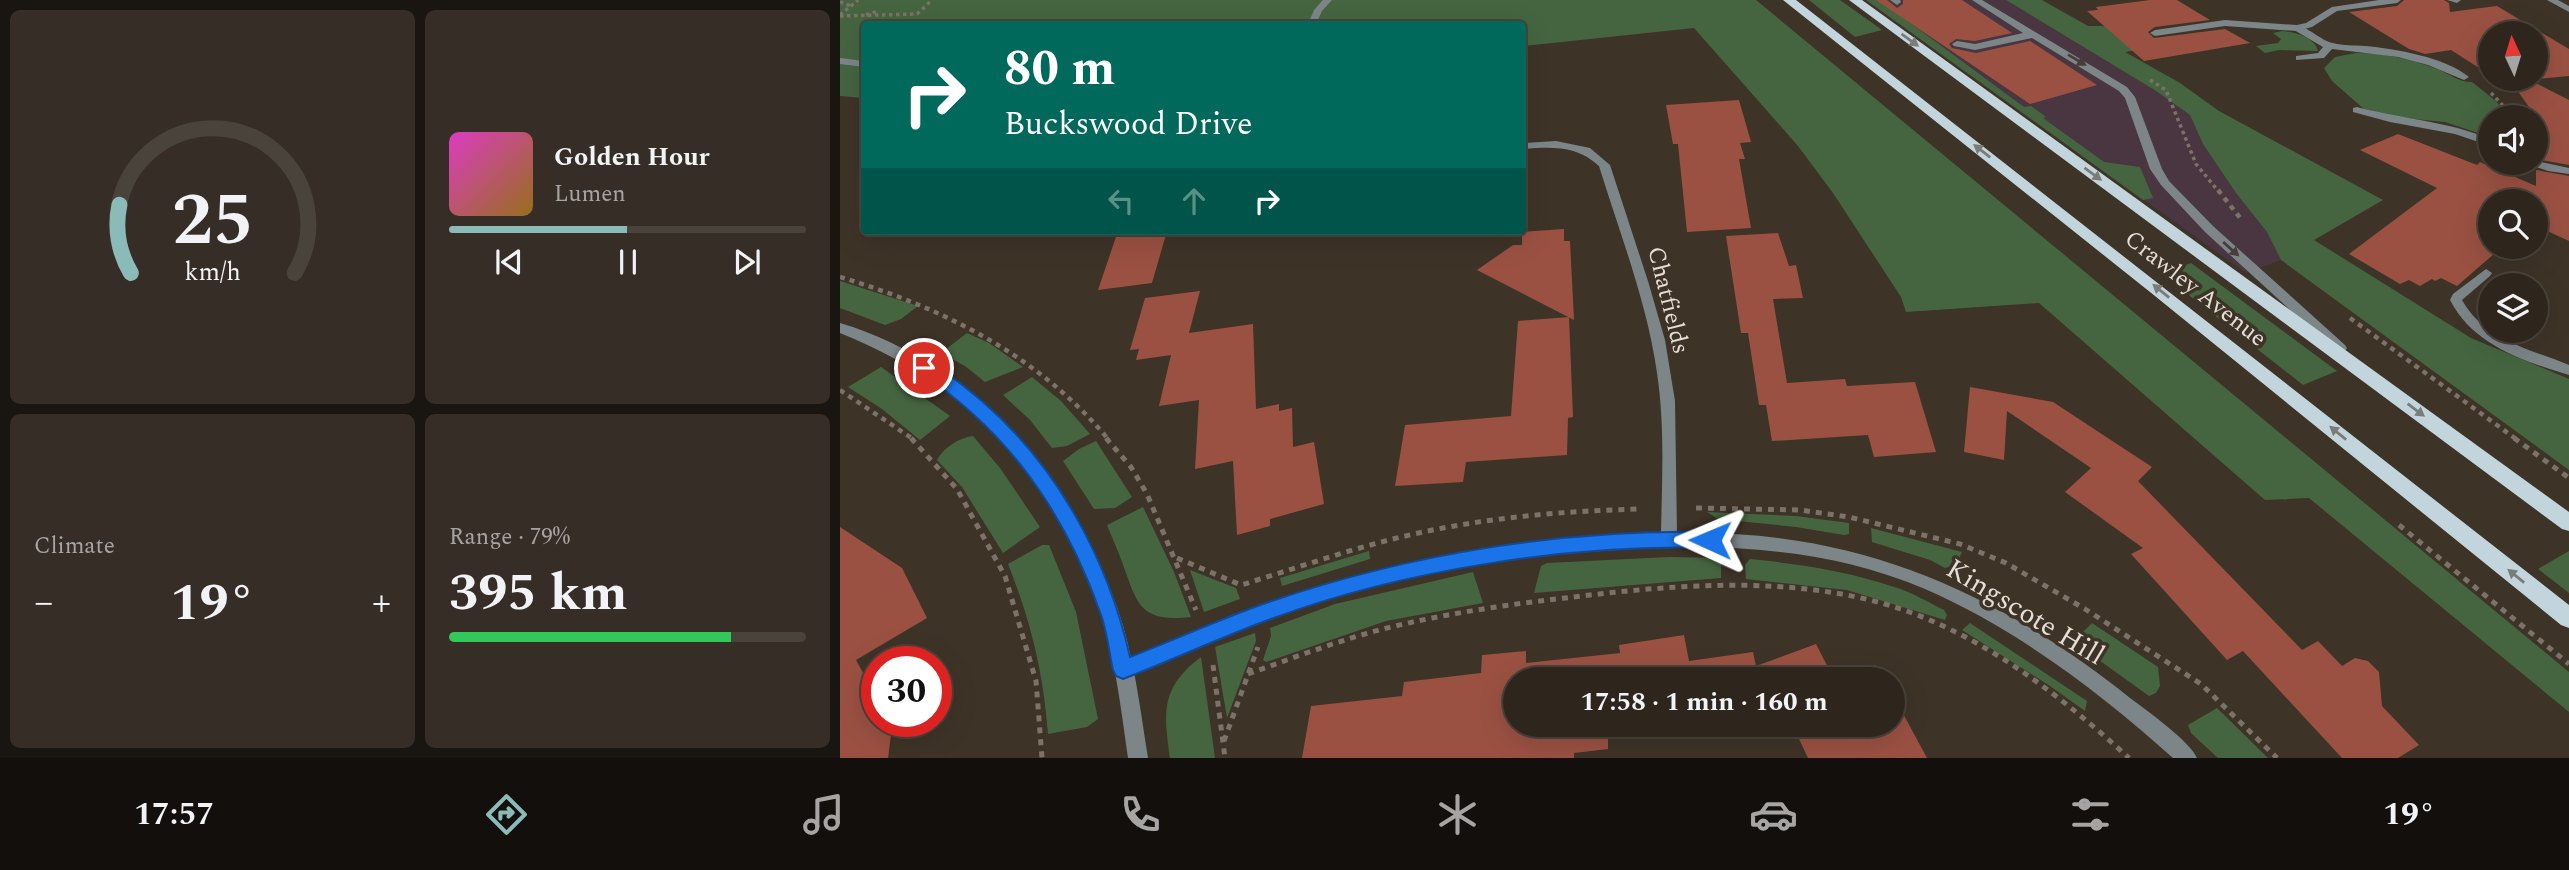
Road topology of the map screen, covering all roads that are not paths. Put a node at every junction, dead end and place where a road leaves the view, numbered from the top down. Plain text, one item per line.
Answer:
1 (1328, 0) edge
2 (1789, 0) edge
3 (1855, 0) edge
4 (1976, 0) edge
5 (2398, 0) edge
6 (2451, 0) edge
7 (2457, 0) edge
8 (2551, 0) edge
9 (2569, 9) edge
10 (1313, 21) edge
11 (2297, 28) junction
12 (2155, 33) dead end
13 (1990, 34) dead end
14 (2036, 36) junction
15 (2010, 37) junction
16 (1957, 44) dead end
17 (2329, 46) junction
18 (2299, 58) dead end
19 (840, 61) edge
20 (861, 64) edge
21 (2464, 77) dead end
22 (2357, 110) dead end
23 (2478, 138) edge
24 (1526, 146) edge
25 (2548, 168) edge
26 (2569, 171) edge
27 (2478, 279) edge
28 (840, 328) edge
29 (2478, 328) edge
30 (2505, 343) edge
31 (2569, 370) edge
32 (2372, 377) junction
33 (2569, 523) edge
34 (1669, 539) junction
35 (2569, 618) edge
36 (1123, 670) junction
37 (1138, 758) edge
38 (2187, 758) edge

1 - 10 street
35 -> 2 main road, Crawley Avenue
3 -> 32 main road, Crawley Avenue
4 - 14 street
5 - 11 street
6 - 7 street
8 - 9 street
11 - 12 street
11 - 17 street
13 - 15 street
14 - 15 street
14 -> 32 street
15 - 16 street
17 - 18 street
17 - 21 street
19 - 20 street
22 - 23 street
24 - 34 street, Chatfields
25 - 26 street
27 - 29 street
28 - 36 street
30 - 31 street
32 -> 33 main road, Crawley Avenue
34 - 36 street, Kingscote Hill
34 - 38 street, Kingscote Hill
36 - 37 street

